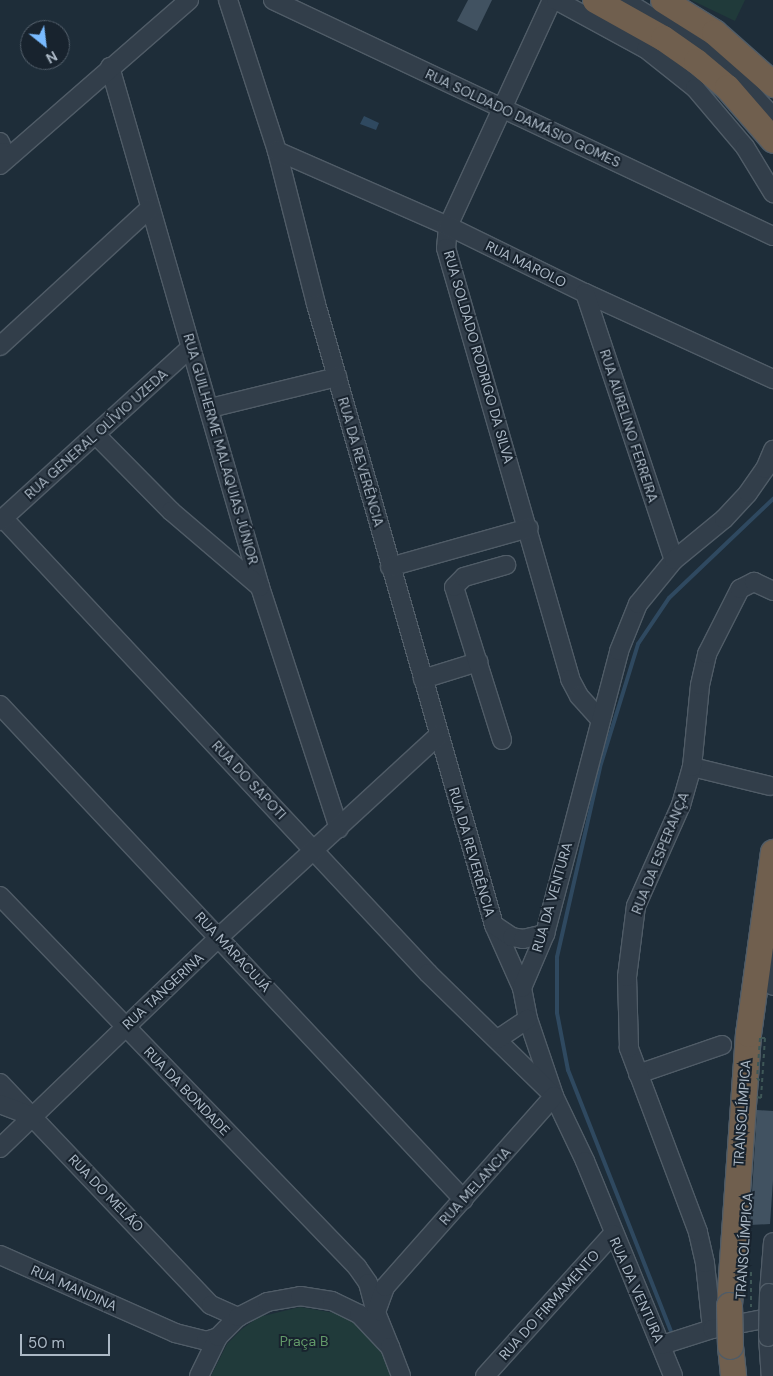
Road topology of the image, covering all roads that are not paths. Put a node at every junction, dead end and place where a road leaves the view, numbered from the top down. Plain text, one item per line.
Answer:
1 (190, 0) edge
2 (228, 0) edge
3 (273, 0) edge
4 (552, 0) edge
5 (556, 0) edge
6 (595, 0) edge
7 (624, 0) edge
8 (642, 0) edge
9 (663, 0) edge
10 (110, 67) junction
11 (773, 84) edge
12 (773, 102) edge
13 (502, 108) junction
14 (773, 116) edge
15 (773, 140) edge
16 (0, 142) edge
17 (278, 151) junction
18 (0, 161) edge
19 (0, 165) edge
20 (773, 193) edge
21 (150, 208) junction
22 (448, 226) junction
23 (773, 236) edge
24 (585, 293) junction
25 (0, 346) edge
26 (192, 348) junction
27 (337, 377) junction
28 (773, 379) edge
29 (210, 408) junction
30 (96, 435) junction
31 (773, 450) edge
32 (2, 520) edge
33 (529, 528) junction
34 (478, 543) junction
35 (674, 560) junction
36 (506, 565) dead end
37 (390, 567) junction
38 (487, 571) junction
39 (260, 587) junction
40 (773, 591) edge
41 (478, 662) junction
42 (423, 679) junction
43 (0, 705) edge
44 (600, 719) junction
45 (439, 735) junction
46 (502, 740) dead end
47 (692, 767) junction
48 (770, 786) dead end
49 (339, 828) junction
50 (314, 852) junction
51 (773, 852) edge
52 (0, 896) edge
53 (773, 908) edge
54 (494, 925) junction
55 (544, 934) junction
56 (220, 937) junction
57 (773, 945) edge
58 (773, 986) edge
59 (522, 988) junction
60 (528, 1019) junction
61 (125, 1027) junction
62 (753, 1035) junction
63 (498, 1039) junction
64 (722, 1045) dead end
65 (638, 1074) junction
66 (0, 1083) edge
67 (554, 1096) junction
68 (0, 1104) edge
69 (31, 1116) junction
70 (0, 1148) edge
71 (464, 1200) junction
72 (613, 1234) junction
73 (773, 1242) edge
74 (0, 1255) edge
75 (394, 1275) junction
76 (364, 1292) junction
77 (332, 1301) junction
78 (211, 1305) junction
79 (376, 1312) junction
80 (238, 1317) junction
81 (773, 1317) edge
82 (712, 1329) junction
83 (175, 1333) junction
84 (220, 1335) junction
85 (662, 1345) junction
86 (735, 1345) junction
87 (390, 1347) junction
88 (200, 1371) edge
89 (670, 1374) edge
90 (401, 1376) edge
91 (485, 1376) edge
92 (733, 1376) edge
93 (744, 1376) edge
94 (771, 1376) edge

1 - 10 street
2 - 17 street, RUA DA REVERÊNCIA
3 - 13 street, RUA SOLDADO DAMÁSIO GOMES
4 - 13 street, RUA SOLDADO RODRIGO DA SILVA
5 - 20 street
6 - 15 highway
7 - 14 street
8 - 12 street
9 - 11 highway
10 - 19 street
10 - 21 street, RUA GUILHERME MALAQUIAS JÚNIOR
13 - 22 street, RUA SOLDADO RODRIGO DA SILVA
13 - 23 street, RUA SOLDADO DAMÁSIO GOMES
16 - 18 street
17 - 22 street, RUA MAROLO
17 - 27 street, RUA DA REVERÊNCIA
21 - 25 street
21 - 26 street, RUA GUILHERME MALAQUIAS JÚNIOR
22 - 24 street, RUA MAROLO
22 - 33 street, RUA SOLDADO RODRIGO DA SILVA
24 - 28 street, RUA MAROLO
24 - 35 street, RUA AURELINO FERREIRA
26 - 29 street, RUA GUILHERME MALAQUIAS JÚNIOR
26 - 30 street, RUA GENERAL OLÍVIO UZEDA
27 - 29 street
27 - 37 street, RUA DA REVERÊNCIA
29 - 39 street, RUA GUILHERME MALAQUIAS JÚNIOR
30 - 32 street, RUA GENERAL OLÍVIO UZEDA
30 - 39 street
31 - 35 street, RUA DA VENTURA
32 - 50 street, RUA DO SAPOTI
33 - 34 street
33 - 44 street, RUA SOLDADO RODRIGO DA SILVA
34 - 37 street
34 - 38 street
35 - 44 street, RUA DA VENTURA
36 - 38 street
37 - 42 street, RUA DA REVERÊNCIA
38 - 41 street
39 - 49 street, RUA GUILHERME MALAQUIAS JÚNIOR
40 - 47 street, RUA DA ESPERANÇA
41 - 42 street
41 - 46 street
42 - 45 street, RUA DA REVERÊNCIA
43 - 56 street, RUA MARACUJÁ
44 - 55 street, RUA DA VENTURA
45 - 49 street, RUA TANGERINA
45 - 54 street, RUA DA REVERÊNCIA
47 - 48 street
47 - 65 street, RUA DA ESPERANÇA
49 - 50 street, RUA TANGERINA
50 - 56 street, RUA TANGERINA
50 - 63 street, RUA DO SAPOTI
51 - 62 highway, TRANSOLÍMPICA
52 - 61 street, RUA DA BONDADE
53 - 62 street
54 - 55 street, RUA DA REVERÊNCIA
54 - 59 street, RUA DA REVERÊNCIA
55 - 59 street, RUA DA VENTURA
56 - 61 street, RUA TANGERINA
56 - 71 street, RUA MARACUJÁ
57 - 58 street
59 - 60 street, RUA DA VENTURA
60 - 63 street
60 - 67 street, RUA DA VENTURA
61 - 69 street, RUA TANGERINA
61 - 76 street, RUA DA BONDADE
62 - 86 highway, TRANSOLÍMPICA, bridge
63 - 67 street, RUA DO SAPOTI
64 - 65 street
65 - 82 street, RUA DA ESPERANÇA
66 - 69 street, RUA DO MELÃO
67 - 71 street, RUA MELANCIA
67 - 72 street, RUA DA VENTURA
68 - 69 street
69 - 70 street, RUA TANGERINA
69 - 78 street, RUA DO MELÃO
71 - 75 street, RUA MELANCIA
72 - 85 street, RUA DA VENTURA
72 - 91 street, RUA DO FIRMAMENTO
73 - 94 street, TRANSOLÍMPICA, bridge
74 - 83 street, RUA MANDINA
75 - 76 street, RUA MELANCIA
75 - 79 street, RUA MELANCIA
76 - 77 street, RUA MELANCIA
76 - 79 street, RUA DA BONDADE
77 - 80 street
77 - 87 street
78 - 80 street, RUA DO MELÃO
78 - 84 street, RUA DO MELÃO
79 - 87 street
80 - 84 street
81 - 82 street
82 - 85 street
83 - 84 street, RUA MANDINA
83 - 88 street, RUA MANDINA
84 - 88 street
85 - 89 street, RUA DA VENTURA
86 - 92 highway, TRANSOLÍMPICA
86 - 93 street
87 - 90 street

